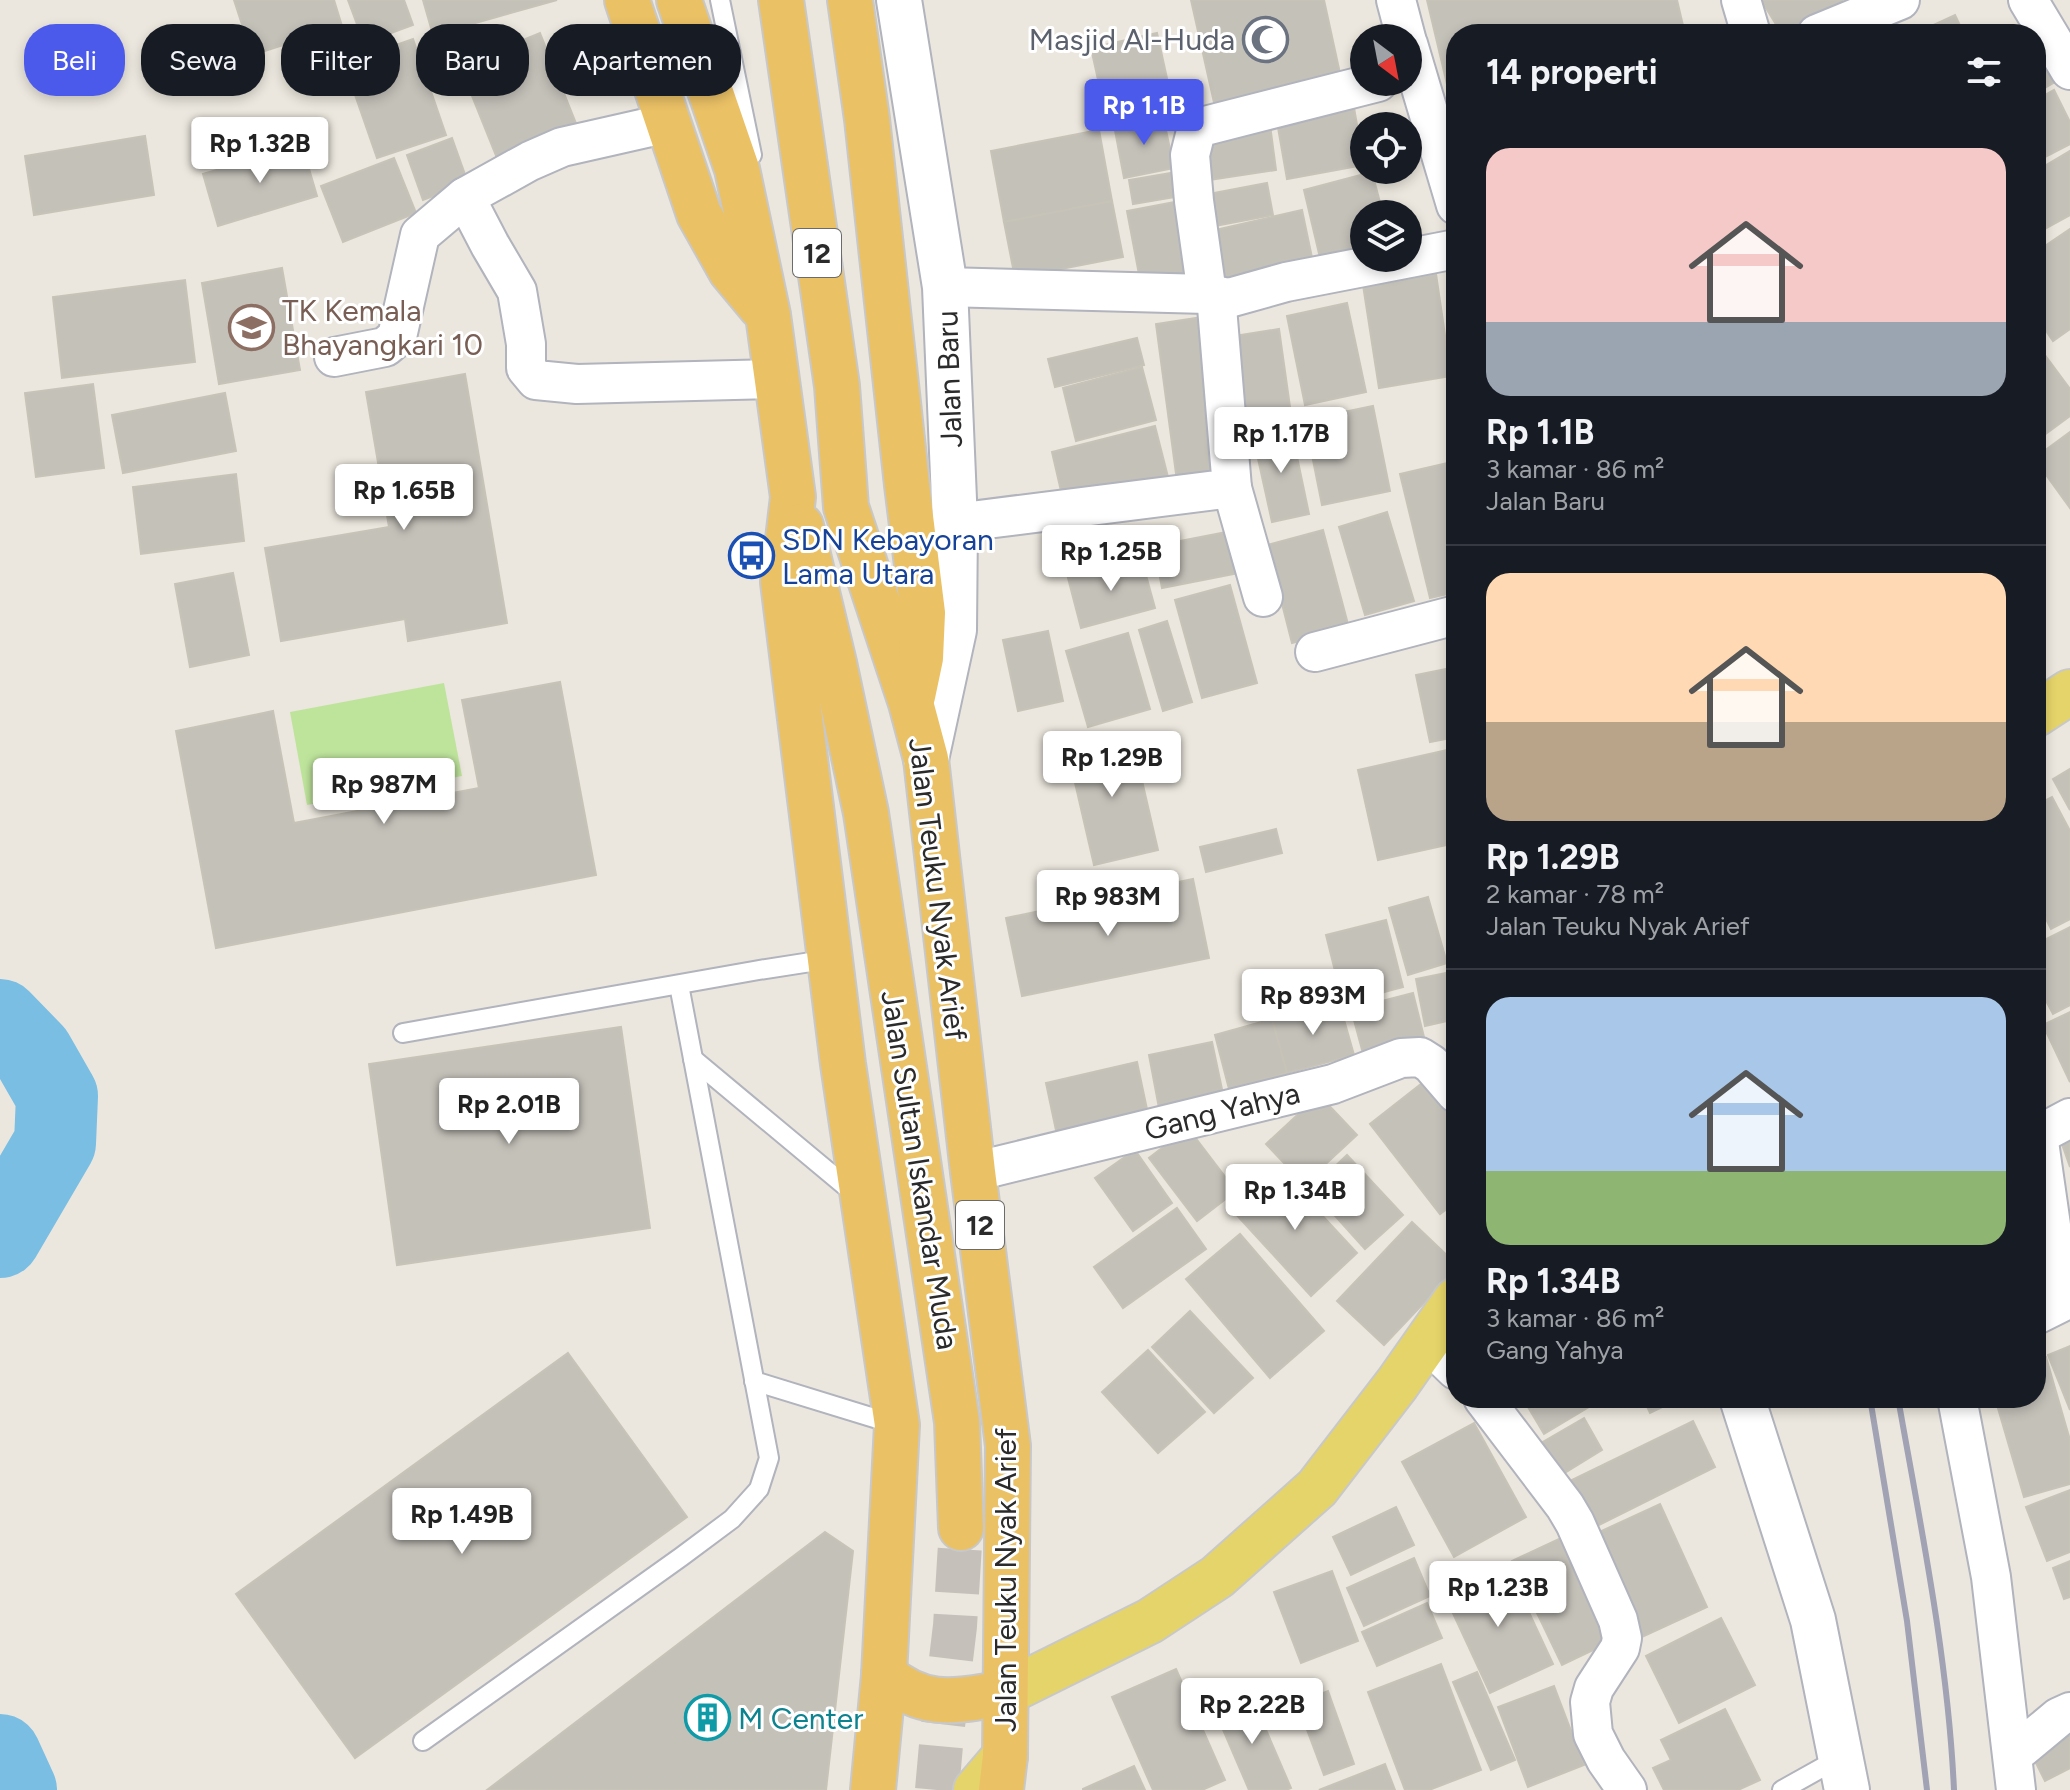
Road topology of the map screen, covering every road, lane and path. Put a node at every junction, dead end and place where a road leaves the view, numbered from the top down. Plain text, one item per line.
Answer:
1 (627, 0) edge
2 (679, 0) edge
3 (720, 0) edge
4 (766, 0) edge
5 (781, 0) edge
6 (850, 0) edge
7 (899, 0) edge
8 (1396, 0) edge
9 (1741, 0) edge
10 (1900, 0) edge
11 (2028, 0) edge
12 (1402, 24) edge
13 (1748, 24) edge
14 (1841, 24) edge
15 (2042, 24) edge
16 (2046, 30) edge
17 (2070, 70) edge
18 (1350, 89) edge
19 (1422, 96) edge
20 (668, 123) junction
21 (1446, 173) edge
22 (465, 197) junction
23 (1446, 251) edge
24 (945, 287) junction
25 (1211, 295) junction
26 (768, 315) junction
27 (334, 357) dead end
28 (778, 379) junction
29 (1232, 488) junction
30 (793, 497) junction
31 (846, 507) junction
32 (955, 523) junction
33 (1263, 597) dead end
34 (1446, 618) edge
35 (1315, 652) dead end
36 (2070, 692) edge
37 (911, 703) junction
38 (2046, 708) edge
39 (926, 759) junction
40 (866, 813) junction
41 (831, 959) junction
42 (679, 985) junction
43 (403, 1033) dead end
44 (693, 1059) junction
45 (1446, 1081) edge
46 (2048, 1129) edge
47 (973, 1172) junction
48 (864, 1201) junction
49 (2056, 1306) edge
50 (1442, 1356) edge
51 (754, 1381) junction
52 (1491, 1408) edge
53 (1745, 1408) edge
54 (1959, 1408) edge
55 (897, 1425) junction
56 (961, 1528) tunnel mouth
57 (884, 1675) junction
58 (2070, 1712) edge
59 (423, 1741) dead end
60 (1004, 1762) edge
61 (2015, 1772) edge
62 (1844, 1774) edge
63 (873, 1790) edge
64 (1627, 1790) edge
65 (1782, 1790) edge

1 - 20 highway
2 - 26 highway, 12
3 - 26 lane
4 - 31 lane
5 - 31 highway, Jalan Teuku Nyak Arief / 12
6 - 37 highway
7 - 24 main road, Jalan Baru
8 - 12 street
9 - 13 street
10 - 14 street
11 - 15 street
16 - 17 street
18 - 25 street
19 - 21 street
20 - 22 street
20 - 26 highway
22 - 27 street
22 - 28 street
23 - 25 street
24 - 25 street
24 - 32 main road, Jalan Baru
25 - 29 street
26 - 28 highway, 12
28 - 30 highway, 12
29 - 32 street
29 - 33 street
30 - 40 highway, Jalan Sultan Iskandar Muda / 12
30 - 41 highway, 12
31 - 37 highway, Jalan Teuku Nyak Arief / 12
31 - 40 highway, Jalan Sultan Iskandar Muda / 12
32 - 39 main road, Jalan Baru
34 - 35 street
36 - 38 main road
37 - 39 highway, Jalan Teuku Nyak Arief / 12
39 - 47 highway, Jalan Teuku Nyak Arief / 12
40 - 56 highway, Jalan Sultan Iskandar Muda / 12
41 - 42 lane
41 - 48 highway, 12
42 - 43 lane
42 - 44 lane
44 - 48 lane
44 - 51 lane
45 - 47 street, Gang Yahya
46 - 49 street
47 - 60 highway, Jalan Teuku Nyak Arief / 12
48 - 55 highway, 12
50 - 60 main road
51 - 55 lane
51 - 59 lane
52 - 64 street
53 - 62 main road
54 - 61 street
55 - 57 highway, 12
57 - 60 highway
57 - 63 highway, 12
58 - 61 street
62 - 65 lane

